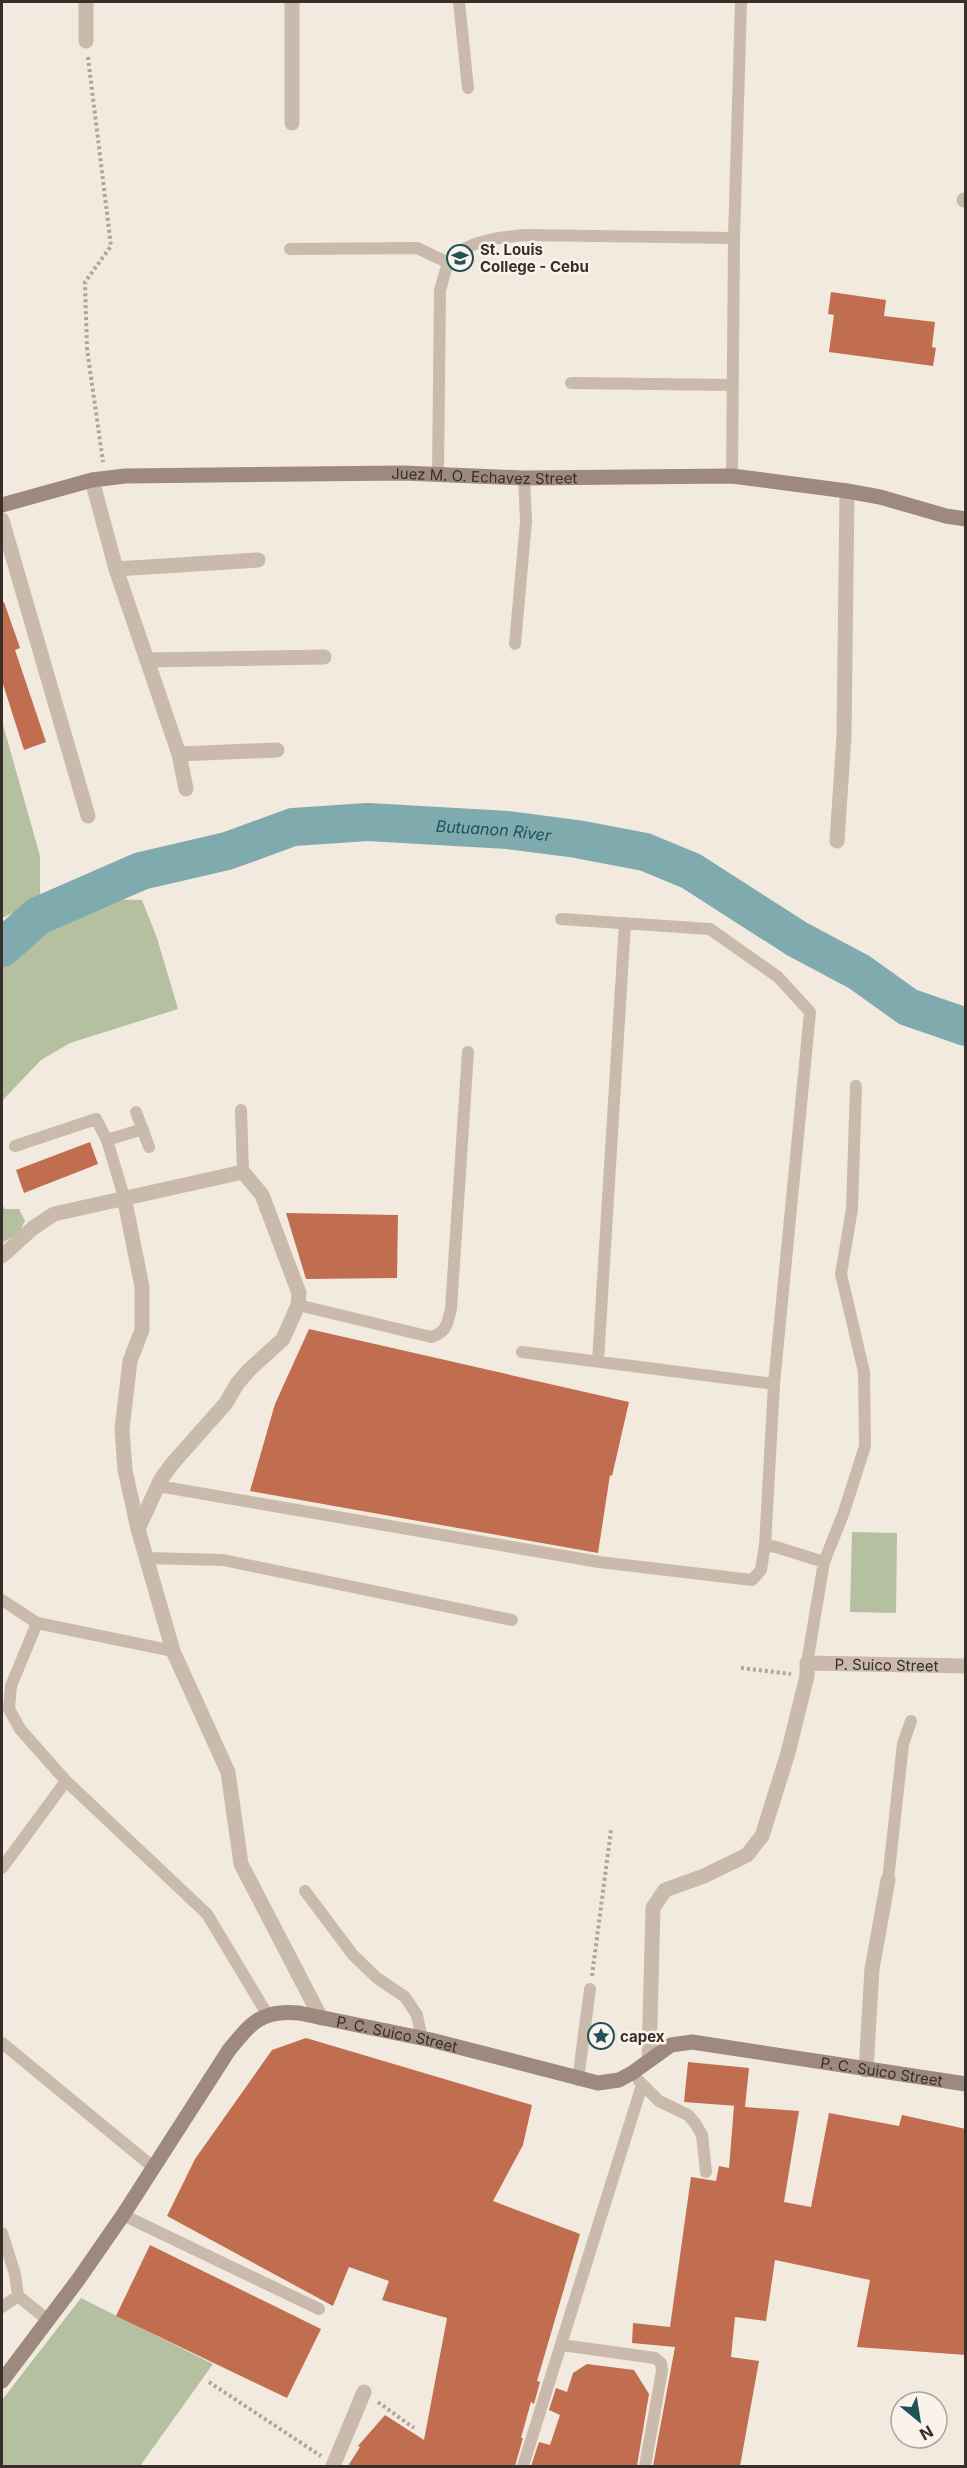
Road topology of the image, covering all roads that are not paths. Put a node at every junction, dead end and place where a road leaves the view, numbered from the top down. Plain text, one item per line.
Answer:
1 (86, 2) edge
2 (292, 2) edge
3 (459, 2) edge
4 (741, 2) edge
5 (86, 41) road end
6 (468, 88) dead end
7 (292, 123) dead end
8 (734, 238) junction
9 (290, 249) dead end
10 (449, 263) junction
11 (571, 383) dead end
12 (733, 385) junction
13 (438, 474) junction
14 (732, 476) junction
15 (524, 478) junction
16 (99, 479) junction
17 (847, 491) junction
18 (2, 505) edge
19 (966, 519) edge
20 (2, 520) edge
21 (258, 560) dead end
22 (116, 569) junction
23 (515, 644) dead end
24 (324, 657) dead end
25 (148, 660) junction
26 (277, 750) dead end
27 (179, 754) junction
28 (186, 789) dead end
29 (88, 816) dead end
30 (837, 841) dead end
31 (561, 919) dead end
32 (625, 923) junction
33 (468, 1052) dead end
34 (855, 1086) dead end
35 (241, 1110) dead end
36 (136, 1112) dead end
37 (143, 1129) junction
38 (107, 1140) junction
39 (15, 1146) dead end
40 (149, 1147) dead end
41 (243, 1172) junction
42 (124, 1197) junction
43 (2, 1256) edge
44 (298, 1305) junction
45 (522, 1352) dead end
46 (598, 1361) junction
47 (774, 1384) junction
48 (158, 1486) junction
49 (138, 1529) junction
50 (765, 1545) junction
51 (147, 1558) junction
52 (824, 1562) junction
53 (2, 1600) edge
54 (512, 1620) dead end
55 (37, 1623) junction
56 (173, 1651) junction
57 (966, 1666) edge
58 (807, 1669) junction
59 (911, 1721) dead end
60 (66, 1781) junction
61 (2, 1868) edge
62 (888, 1880) joint
63 (305, 1892) dead end
64 (590, 1989) road end
65 (267, 2014) junction
66 (321, 2018) junction
67 (422, 2038) junction
68 (2, 2043) edge
69 (650, 2060) junction
70 (866, 2070) junction
71 (637, 2079) junction
72 (578, 2080) junction
73 (966, 2084) edge
74 (153, 2167) junction
75 (706, 2172) dead end
76 (123, 2215) junction
77 (2, 2233) edge
78 (18, 2296) junction
79 (2, 2307) edge
80 (319, 2309) dead end
81 (48, 2320) junction
82 (562, 2345) junction
83 (2, 2381) edge
84 (364, 2392) road end
85 (334, 2465) edge
86 (523, 2466) edge
87 (645, 2466) edge

1 - 5 street
2 - 7 street
3 - 6 lane
4 - 8 lane
8 - 10 lane
8 - 12 lane
9 - 10 lane
10 - 13 lane
11 - 12 lane
12 - 14 lane
13 - 15 street, Juez M. O. Echavez Street
13 - 16 street, Juez M. O. Echavez Street
14 - 15 street, Juez M. O. Echavez Street
14 - 17 street, Juez M. O. Echavez Street
15 - 23 lane
16 - 18 street, Juez M. O. Echavez Street
16 - 22 street
17 - 19 street, Juez M. O. Echavez Street
17 - 30 street
20 - 29 street
21 - 22 street
22 - 25 street
24 - 25 street
25 - 27 street
26 - 27 street
27 - 28 street
31 - 32 lane
32 - 46 lane
32 - 47 lane
33 - 44 lane
34 - 52 lane
35 - 41 lane
36 - 37 lane
37 - 38 lane
37 - 40 lane
38 - 39 lane
38 - 42 lane
41 - 42 street
41 - 44 street
42 - 43 street
42 - 49 street
44 - 48 street
45 - 46 lane
46 - 47 lane
47 - 50 lane
48 - 49 street
48 - 50 lane
49 - 51 street
50 - 52 lane
51 - 54 lane
51 - 56 street
52 - 58 lane
53 - 55 lane
55 - 56 lane
55 - 60 lane
56 - 66 street
57 - 58 street, P. Suico Street
58 - 69 street
59 - 62 lane
60 - 61 lane
60 - 65 lane
62 - 70 street
63 - 67 lane
64 - 72 lane
65 - 66 street, P. C. Suico Street
65 - 74 street
66 - 67 street, P. C. Suico Street
67 - 72 street, P. C. Suico Street
68 - 74 lane
69 - 70 street, P. C. Suico Street
69 - 71 street, P. C. Suico Street
70 - 73 street, P. C. Suico Street
71 - 72 street, P. C. Suico Street
71 - 75 lane
71 - 82 lane
74 - 76 street
76 - 80 lane
76 - 81 street
77 - 78 lane
78 - 79 lane
78 - 81 lane
81 - 83 street
82 - 86 lane
82 - 87 lane
84 - 85 street

